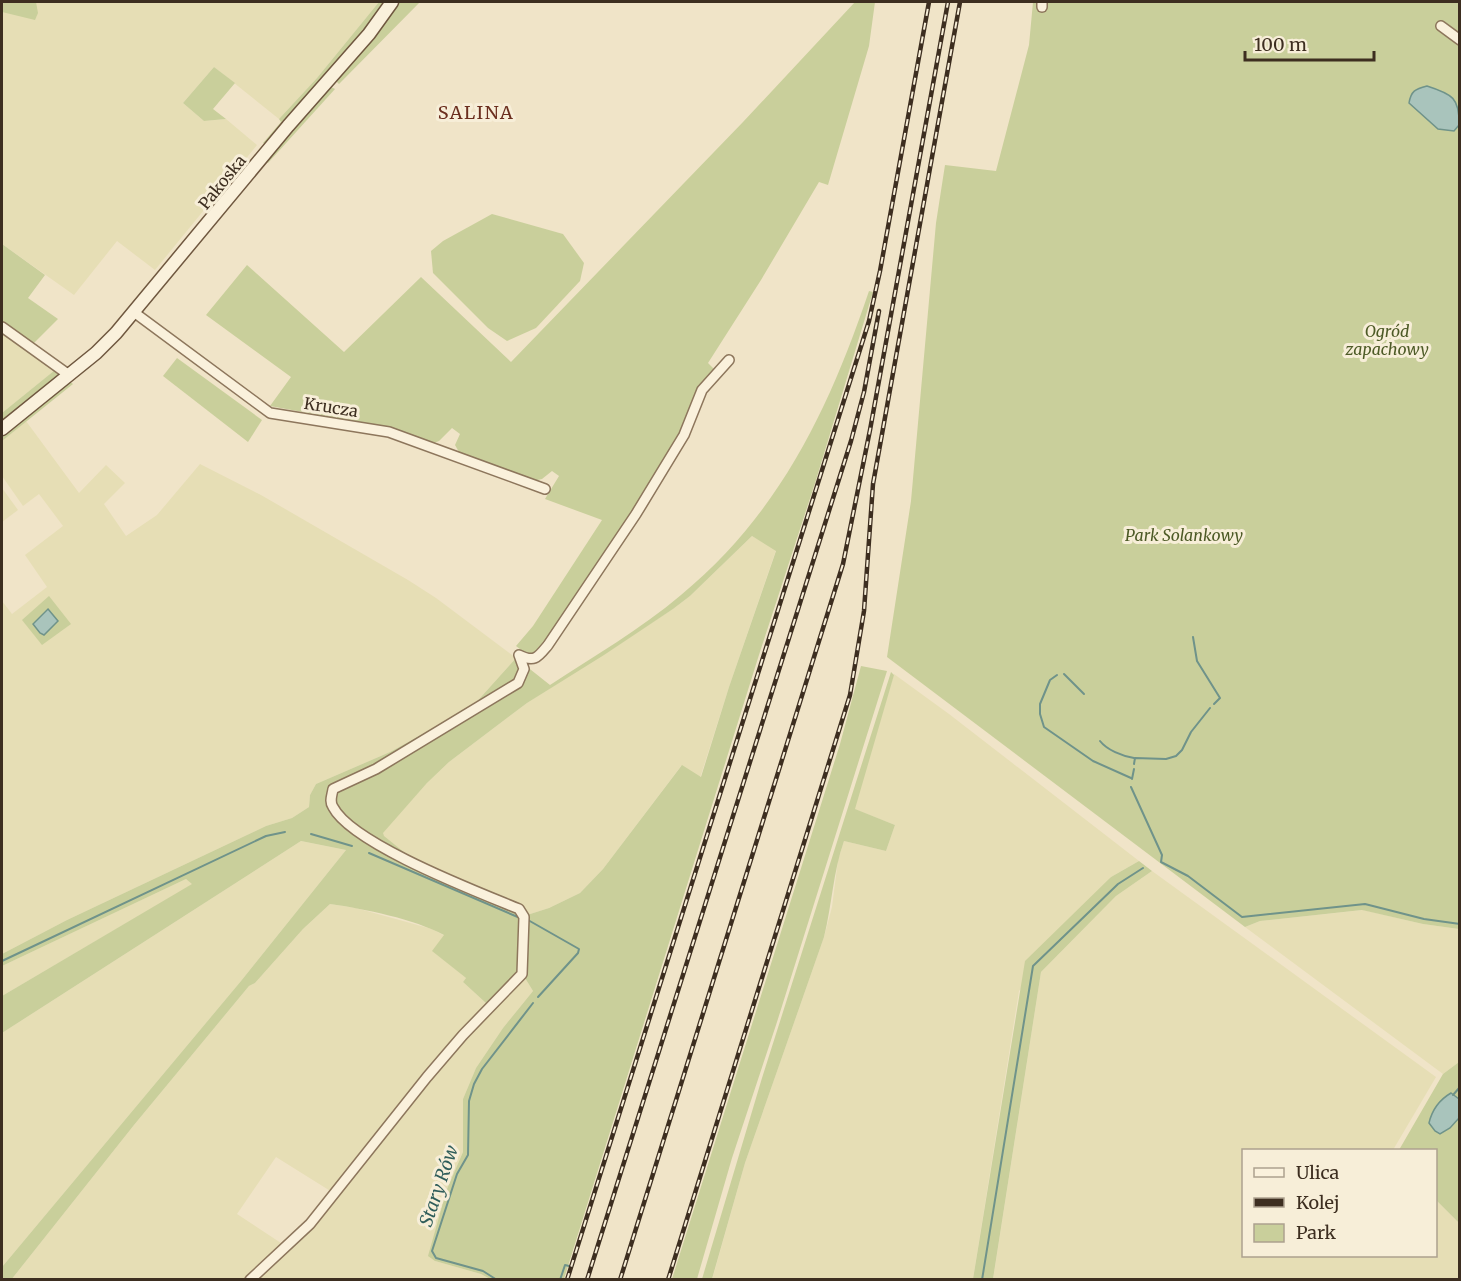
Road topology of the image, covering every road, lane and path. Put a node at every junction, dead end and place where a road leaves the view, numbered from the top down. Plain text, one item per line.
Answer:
1 (392, 2) edge
2 (1441, 26) dead end
3 (1460, 40) edge
4 (135, 313) junction
5 (2, 327) edge
6 (729, 360) dead end
7 (69, 375) junction
8 (2, 429) edge
9 (545, 489) dead end
10 (250, 1280) edge

1 - 4 main road, Pakoska
2 - 3 street
4 - 7 main road, Pakoska
4 - 9 street, Krucza
5 - 7 street
6 - 10 street
7 - 8 main road, Pakoska

